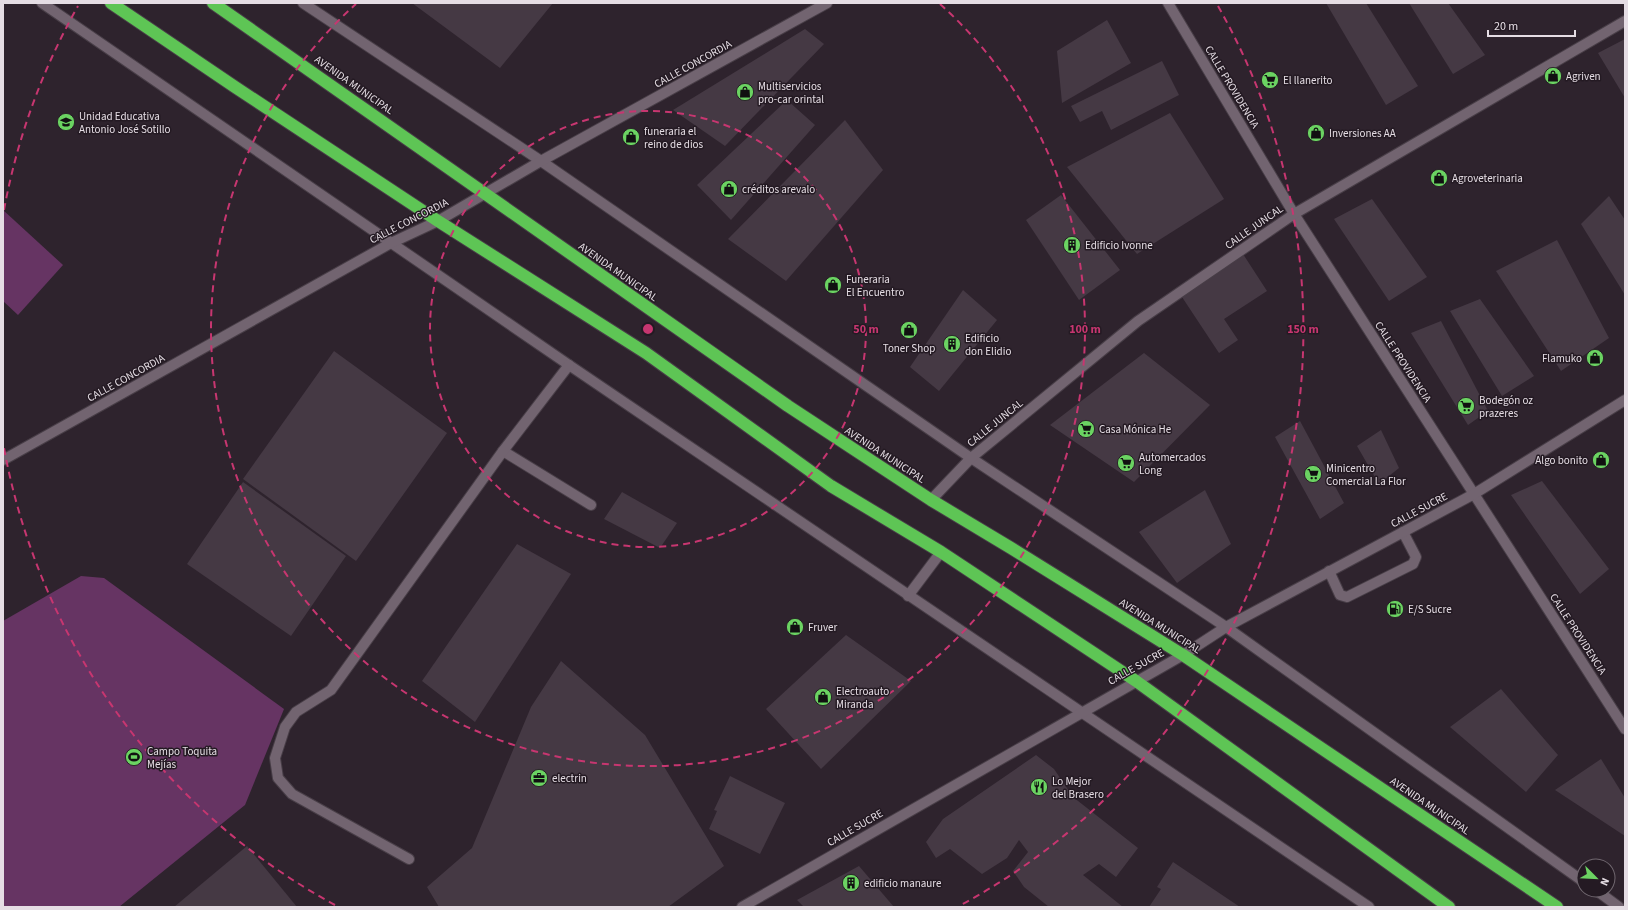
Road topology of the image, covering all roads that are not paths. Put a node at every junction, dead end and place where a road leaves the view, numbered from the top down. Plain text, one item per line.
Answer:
1 (42, 3) edge
2 (111, 3) edge
3 (213, 3) edge
4 (303, 3) edge
5 (827, 3) edge
6 (1168, 3) edge
7 (1625, 21) edge
8 (541, 161) junction
9 (485, 194) junction
10 (1294, 214) junction
11 (438, 221) junction
12 (391, 243) junction
13 (568, 365) junction
14 (1625, 400) edge
15 (503, 451) junction
16 (971, 458) junction
17 (3, 460) edge
18 (1474, 494) junction
19 (931, 500) junction
20 (591, 505) dead end
21 (1403, 532) junction
22 (941, 552) junction
23 (1329, 571) junction
24 (908, 596) junction
25 (1226, 627) junction
26 (1183, 655) junction
27 (1136, 680) junction
28 (1081, 713) junction
29 (1625, 729) edge
30 (409, 859) dead end
31 (1576, 876) edge
32 (1607, 898) edge
33 (742, 907) edge
34 (1369, 907) edge
35 (1449, 907) edge
36 (1556, 907) edge
37 (1620, 907) edge

1 - 12 street
2 - 11 highway
3 - 9 highway, AVENIDA MUNICIPAL
4 - 8 street
5 - 8 street, CALLE CONCORDIA
6 - 10 street, CALLE PROVIDENCIA
7 - 10 street, CALLE JUNCAL
8 - 9 street, CALLE CONCORDIA
8 - 16 street
9 - 11 street, CALLE CONCORDIA
9 - 19 highway, AVENIDA MUNICIPAL
10 - 16 street, CALLE JUNCAL
10 - 18 street, CALLE PROVIDENCIA
11 - 12 street, CALLE CONCORDIA
11 - 22 highway
12 - 13 street
12 - 17 street, CALLE CONCORDIA
13 - 15 street
13 - 24 street
14 - 18 street, CALLE SUCRE
15 - 20 street
15 - 30 street
16 - 19 street, CALLE JUNCAL
16 - 25 street
18 - 21 street, CALLE SUCRE
18 - 29 street, CALLE PROVIDENCIA
19 - 26 highway, AVENIDA MUNICIPAL
21 - 23 street, CALLE SUCRE
21 - 23 street
22 - 24 street
22 - 27 highway
23 - 25 street, CALLE SUCRE
24 - 28 street
25 - 26 street, CALLE SUCRE
25 - 31 street
26 - 27 street, CALLE SUCRE
26 - 36 highway, AVENIDA MUNICIPAL
27 - 28 street, CALLE SUCRE
27 - 35 highway
28 - 33 street, CALLE SUCRE
28 - 34 street
32 - 37 street

